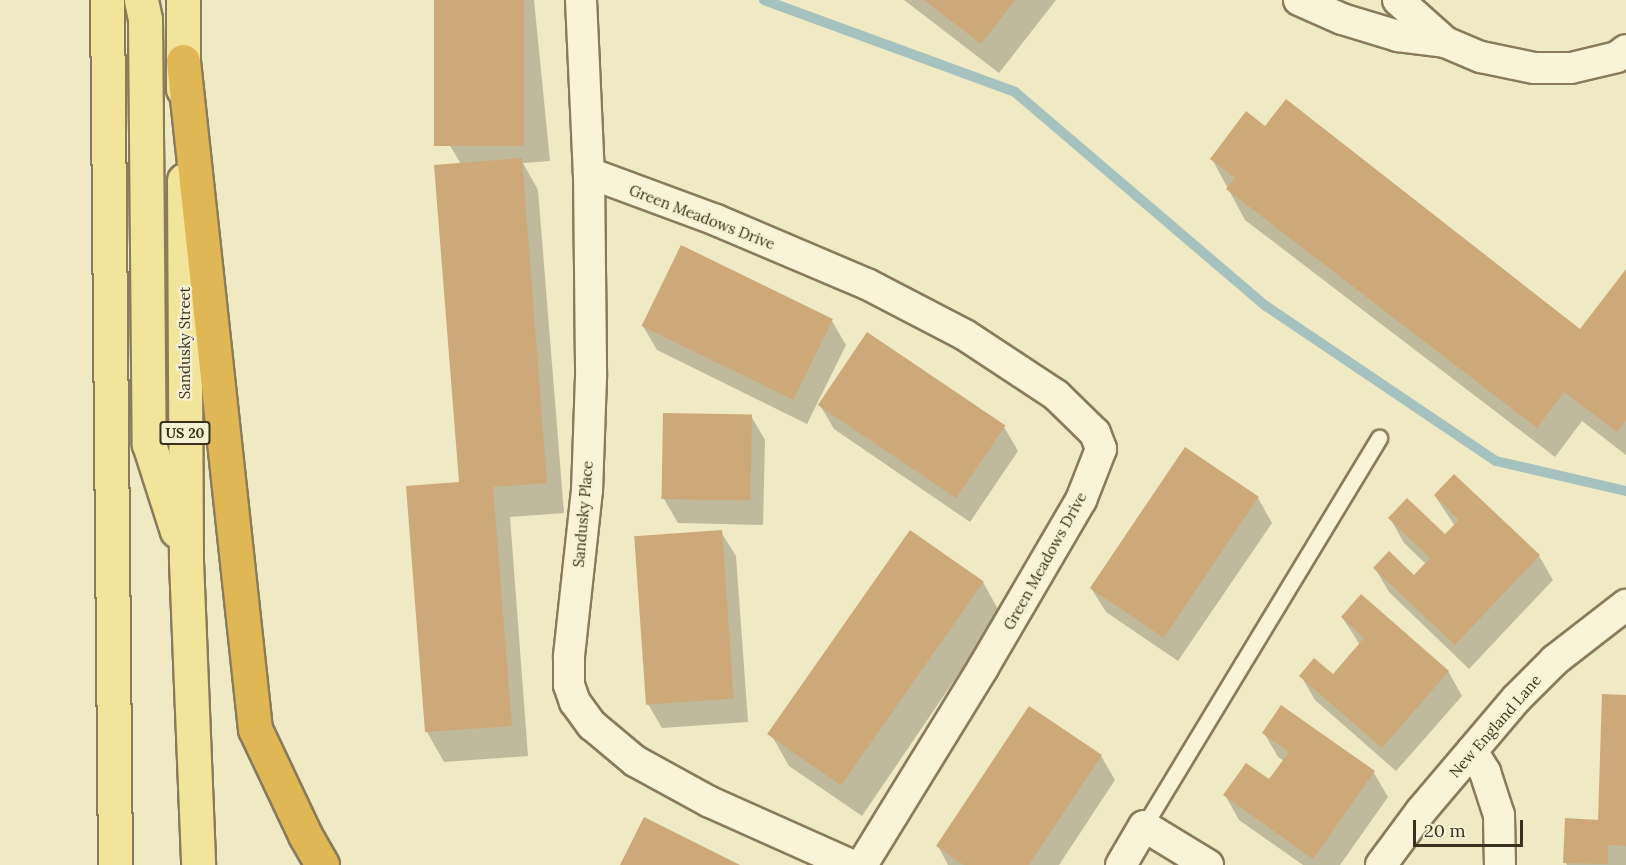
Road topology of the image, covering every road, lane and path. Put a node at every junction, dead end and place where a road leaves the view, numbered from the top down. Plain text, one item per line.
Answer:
1 (107, 0) edge
2 (141, 0) edge
3 (183, 0) edge
4 (581, 0) edge
5 (1299, 0) edge
6 (1398, 0) edge
7 (1445, 42) junction
8 (1626, 50) edge
9 (183, 61) junction
10 (589, 173) junction
11 (1379, 438) dead end
12 (186, 561) junction
13 (1626, 605) edge
14 (1472, 751) junction
15 (1144, 826) junction
16 (115, 865) edge
17 (198, 865) edge
18 (322, 865) edge
19 (851, 865) edge
20 (862, 865) edge
21 (1121, 865) edge
22 (1208, 865) edge
23 (1381, 865) edge
24 (1500, 865) edge

1 - 16 main road
2 - 12 main road
3 - 9 main road, Sandusky Street / US 20
4 - 10 street, Sandusky Place
5 - 7 street
6 - 7 street
7 - 8 street
9 - 12 main road, Sandusky Street / US 20
9 - 18 highway
10 - 19 street, Sandusky Place
10 - 20 street, Green Meadows Drive
11 - 15 lane
12 - 17 main road, Sandusky Street / US 20
13 - 14 street, New England Lane
14 - 23 street, New England Lane
14 - 24 street
15 - 21 street
15 - 22 street

